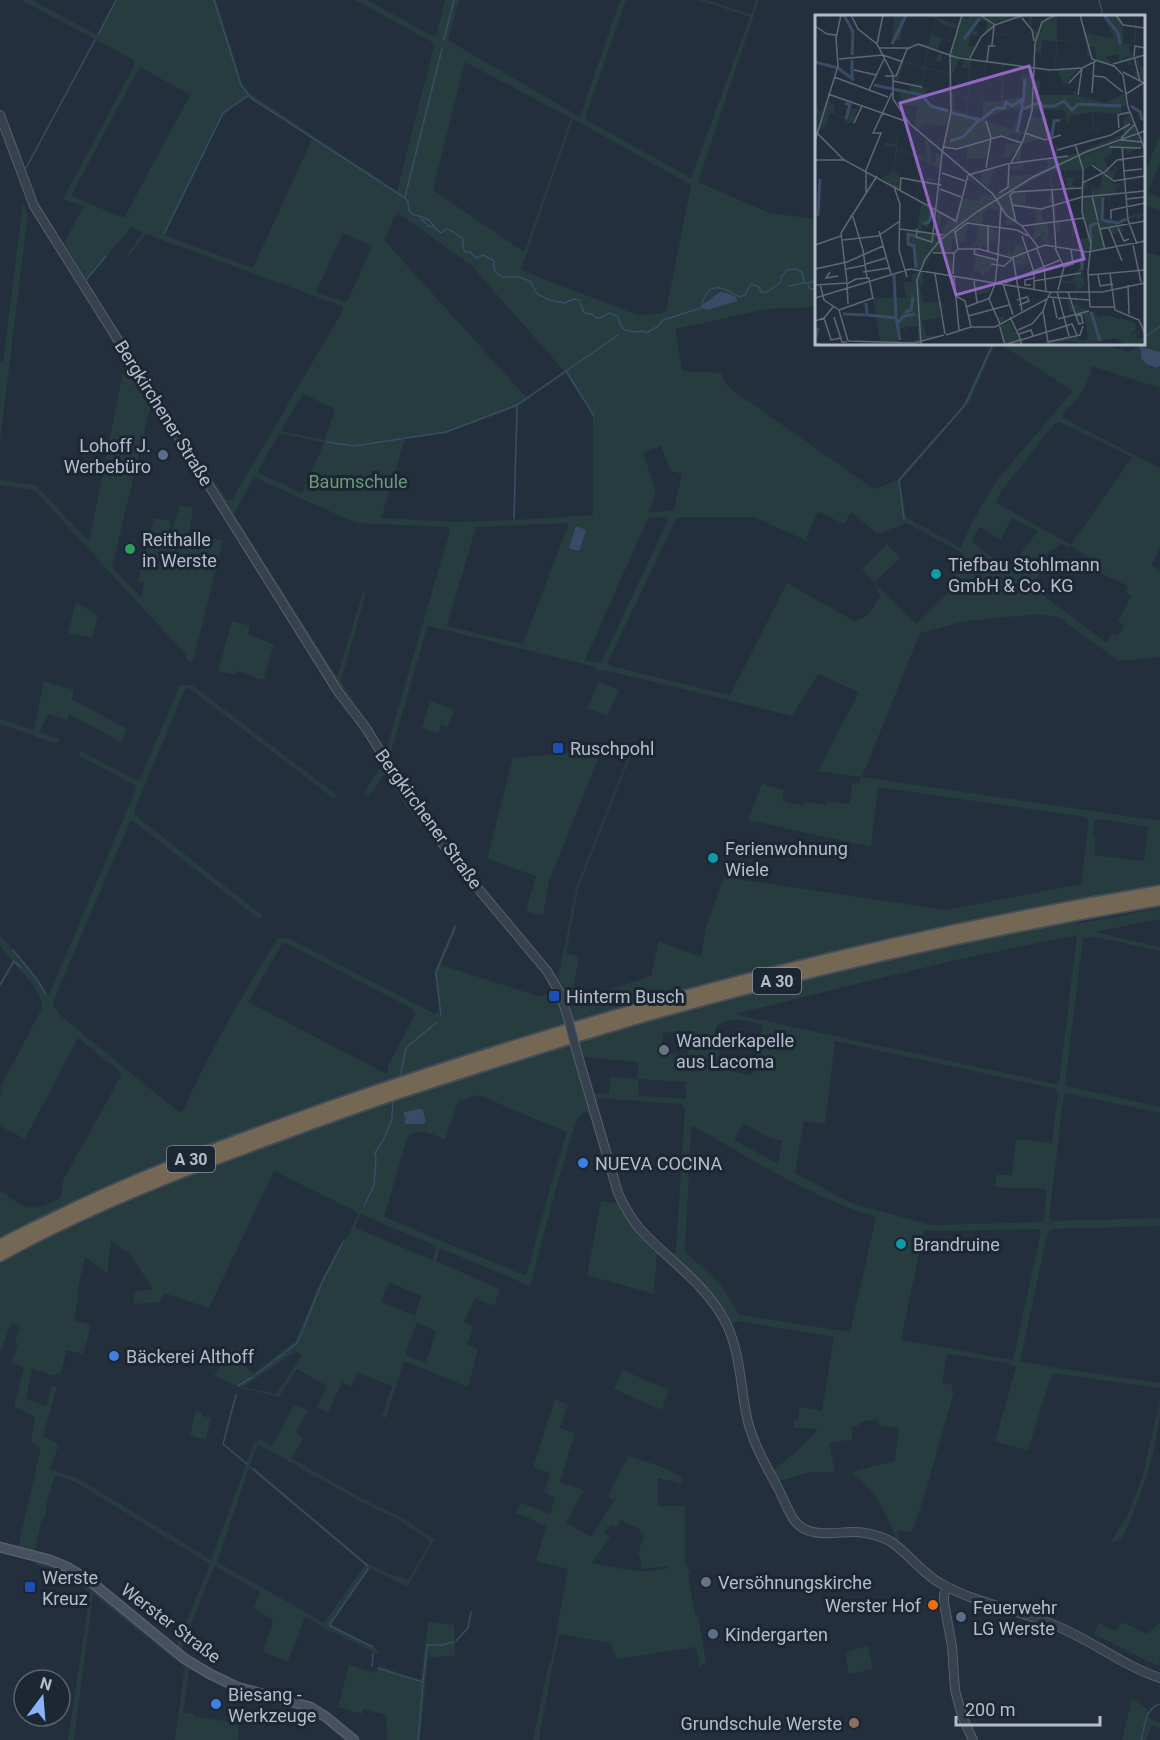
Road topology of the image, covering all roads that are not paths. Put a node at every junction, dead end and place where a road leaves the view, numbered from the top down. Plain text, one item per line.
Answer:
1 (0, 115) edge
2 (1160, 891) edge
3 (1160, 900) edge
4 (404, 1087) junction
5 (386, 1092) junction
6 (0, 1245) edge
7 (0, 1256) edge
8 (0, 1547) edge
9 (947, 1587) junction
10 (1160, 1678) edge
11 (354, 1740) edge
12 (973, 1740) edge

1 - 9 street, Bergkirchener Straße, bridge
2 - 4 highway, A 30
3 - 4 highway, A 30
4 - 5 highway, A 30
5 - 6 highway, A 30
5 - 7 highway, A 30
8 - 11 main road, Werster Straße
9 - 10 street
9 - 12 street

